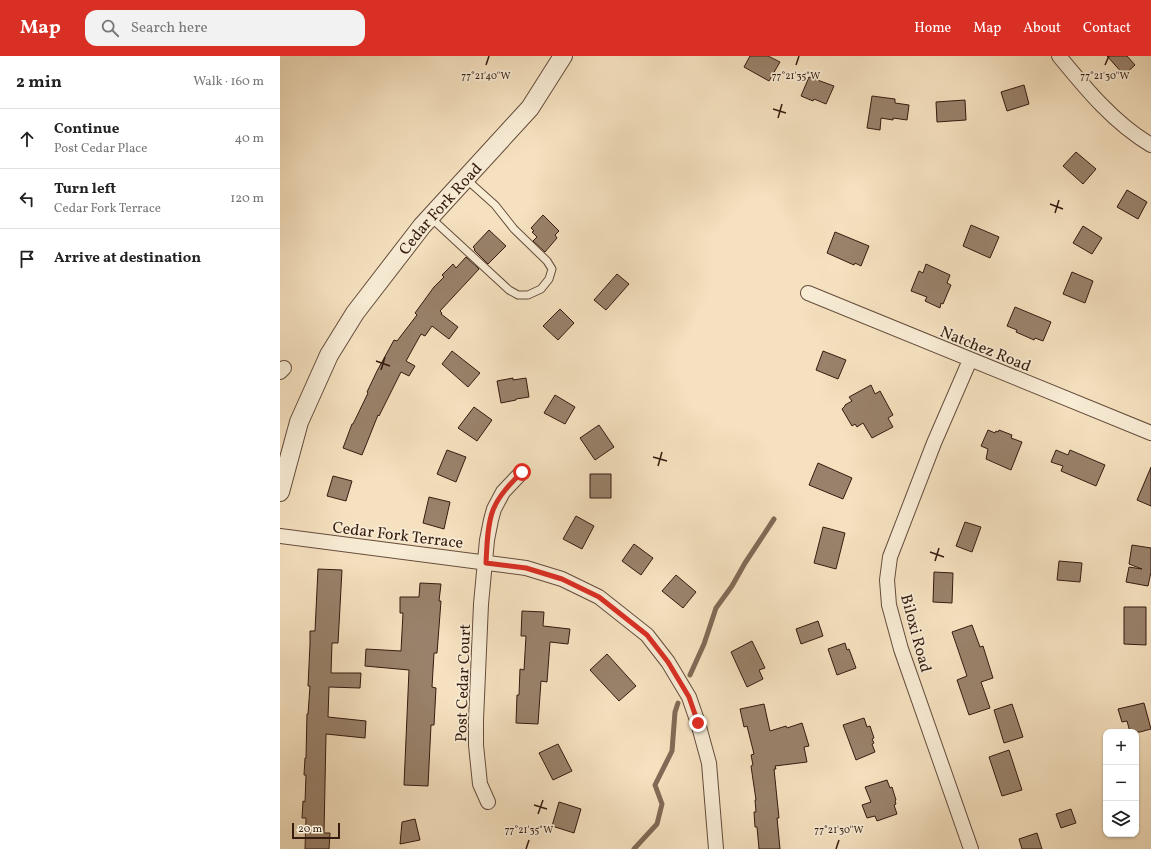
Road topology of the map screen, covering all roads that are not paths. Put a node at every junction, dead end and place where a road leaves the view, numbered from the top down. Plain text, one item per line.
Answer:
1 (563, 56) edge
2 (1059, 56) edge
3 (1151, 145) edge
4 (466, 179) junction
5 (431, 217) junction
6 (808, 293) dead end
7 (970, 360) junction
8 (1151, 433) edge
9 (522, 472) dead end
10 (280, 492) edge
11 (280, 536) edge
12 (486, 563) junction
13 (488, 802) dead end
14 (716, 849) edge
15 (971, 849) edge

1 - 4 street, Cedar Fork Road
2 - 3 street
4 - 5 street, Cedar Fork Road
4 - 5 lane
5 - 10 street, Cedar Fork Road
6 - 7 street, Natchez Road
7 - 8 street, Natchez Road
7 - 15 street, Biloxi Road
9 - 12 street, Post Cedar Court
11 - 12 street, Cedar Fork Terrace
12 - 13 street, Post Cedar Court
12 - 14 street, Cedar Fork Terrace

